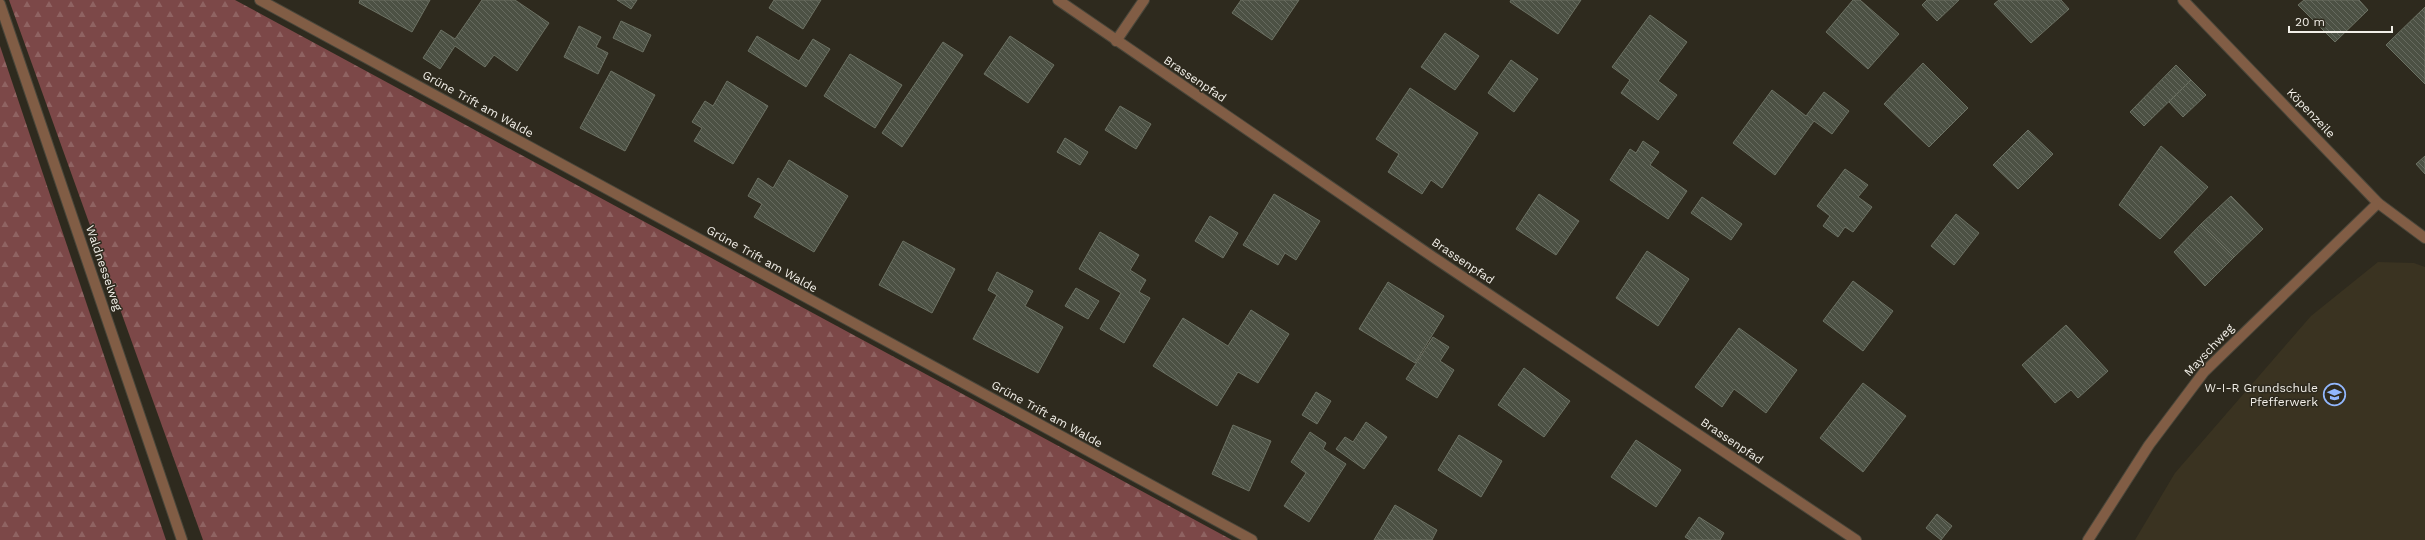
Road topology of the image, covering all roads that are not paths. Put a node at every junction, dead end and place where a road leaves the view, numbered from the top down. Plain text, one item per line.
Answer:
1 (260, 0) edge
2 (1058, 0) edge
3 (1144, 0) edge
4 (2183, 0) edge
5 (0, 4) edge
6 (1116, 41) junction
7 (2378, 203) junction
8 (2425, 238) edge
9 (182, 540) edge
10 (1252, 540) edge
11 (1856, 540) edge
12 (2088, 540) edge

1 - 10 street, Grüne Trift am Walde
2 - 6 street, Brassenpfad
3 - 6 street
4 - 7 street, Köpenzeile
5 - 9 street, Waldnesselweg
6 - 11 street, Brassenpfad
7 - 8 street, Köpenzeile
7 - 12 street, Mayschweg

